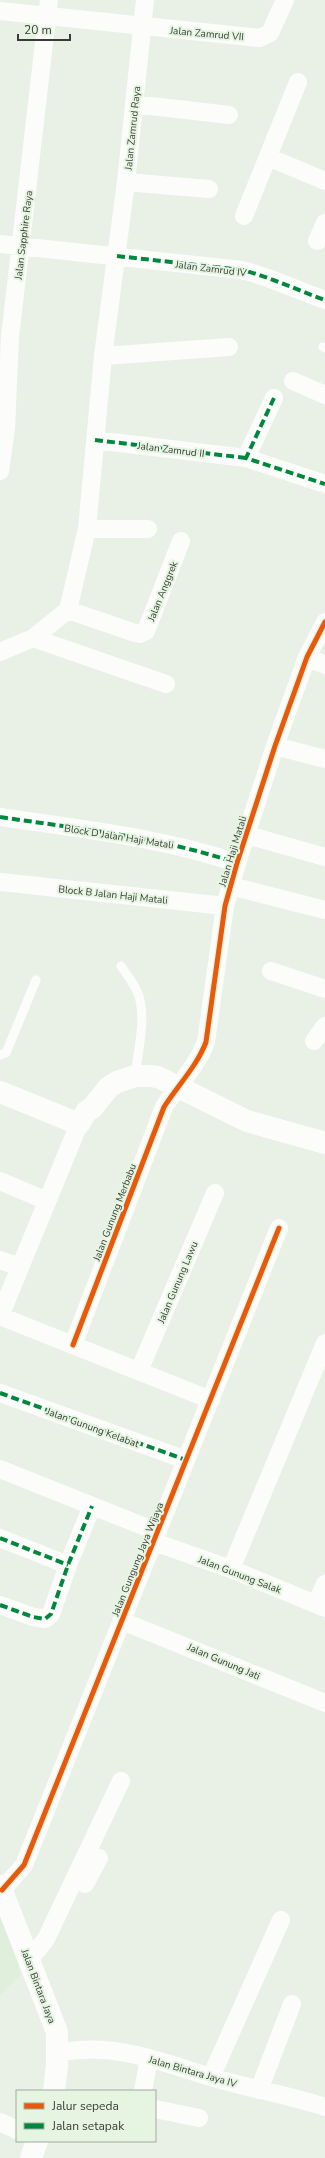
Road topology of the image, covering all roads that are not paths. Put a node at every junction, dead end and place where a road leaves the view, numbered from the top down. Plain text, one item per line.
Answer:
1 (145, 0) edge
2 (285, 0) edge
3 (48, 8) edge
4 (0, 11) edge
5 (143, 27) junction
6 (298, 82) dead end
7 (134, 104) junction
8 (229, 115) dead end
9 (268, 157) junction
10 (325, 181) edge
11 (126, 182) junction
12 (208, 189) dead end
13 (244, 216) dead end
14 (325, 223) edge
15 (317, 241) dead end
16 (0, 244) edge
17 (22, 246) junction
18 (117, 256) junction
19 (325, 300) edge
20 (5, 337) edge
21 (229, 347) dead end
22 (103, 356) junction
23 (293, 381) dead end
24 (325, 395) edge
25 (274, 398) dead end
26 (3, 428) edge
27 (95, 440) junction
28 (246, 458) junction
29 (0, 470) edge
30 (325, 484) edge
31 (148, 529) dead end
32 (87, 530) junction
33 (181, 541) dead end
34 (68, 610) junction
35 (325, 622) edge
36 (33, 638) junction
37 (0, 652) edge
38 (307, 657) junction
39 (325, 665) edge
40 (166, 684) dead end
41 (275, 746) junction
42 (325, 759) edge
43 (0, 817) edge
44 (247, 835) junction
45 (325, 857) edge
46 (237, 863) junction
47 (0, 882) edge
48 (230, 886) junction
49 (225, 906) junction
50 (325, 910) edge
51 (121, 966) dead end
52 (271, 971) dead end
53 (36, 980) dead end
54 (325, 989) edge
55 (325, 1026) edge
56 (314, 1041) dead end
57 (0, 1055) edge
58 (135, 1076) junction
59 (176, 1088) junction
60 (0, 1092) edge
61 (79, 1124) junction
62 (324, 1141) edge
63 (0, 1181) edge
64 (215, 1193) dead end
65 (47, 1201) junction
66 (280, 1228) dead end
67 (0, 1260) edge
68 (20, 1267) junction
69 (0, 1316) edge
70 (325, 1343) edge
71 (73, 1345) junction
72 (321, 1362) edge
73 (139, 1371) junction
74 (0, 1393) edge
75 (211, 1400) junction
76 (186, 1460) junction
77 (0, 1469) edge
78 (92, 1506) junction
79 (156, 1537) junction
80 (0, 1538) edge
81 (68, 1565) junction
82 (231, 1569) junction
83 (325, 1584) edge
84 (0, 1605) edge
85 (321, 1606) edge
86 (122, 1621) junction
87 (325, 1703) edge
88 (121, 1782) dead end
89 (99, 1858) dead end
90 (1, 1888) edge
91 (281, 1920) dead end
92 (50, 1941) junction
93 (32, 1966) junction
94 (292, 2004) dead end
95 (58, 2052) junction
96 (149, 2058) junction
97 (211, 2077) junction
98 (54, 2090) edge
99 (143, 2090) edge
100 (259, 2090) junction
101 (325, 2107) edge
102 (156, 2109) edge
103 (200, 2118) dead end
104 (0, 2122) edge
105 (16, 2130) edge
106 (37, 2142) edge
107 (31, 2158) edge

1 - 5 street, Jalan Zamrud Raya
2 - 5 street, Jalan Zamrud VII
3 - 4 street, Jalan Zamrud VII
3 - 5 street, Jalan Zamrud VII
3 - 17 street, Jalan Sapphire Raya
5 - 7 street, Jalan Zamrud Raya
6 - 9 street
7 - 8 street
7 - 11 street, Jalan Zamrud Raya
9 - 10 street
9 - 13 street
11 - 12 street
11 - 18 street, Jalan Zamrud Raya
14 - 15 street
16 - 17 street, Jalan Zamrud IV
17 - 18 street, Jalan Zamrud IV
17 - 20 street, Jalan Sapphire Raya
18 - 19 street, Jalan Zamrud IV
18 - 22 street, Jalan Zamrud Raya
20 - 26 street, Jalan Sapphire Raya
21 - 22 street
22 - 27 street, Jalan Zamrud Raya
23 - 24 street
25 - 28 street
26 - 29 street, Jalan Sapphire Raya
27 - 28 street, Jalan Zamrud II
27 - 32 street, Jalan Zamrud Raya
28 - 30 street, Jalan Zamrud II
31 - 32 street
32 - 34 street, Jalan Zamrud Raya
33 - 34 street, Jalan Anggrek
34 - 36 street
35 - 38 street, Jalan Haji Matali
36 - 37 street
36 - 40 street
38 - 39 street
38 - 41 street, Jalan Haji Matali
41 - 42 street
41 - 44 street, Jalan Haji Matali
43 - 46 street, Block D Jalan Haji Matali
44 - 45 street
44 - 46 street, Jalan Haji Matali
46 - 48 street, Jalan Haji Matali
47 - 49 street, Block B Jalan Haji Matali
48 - 49 street, Jalan Haji Matali
48 - 50 street
49 - 59 street, Jalan Haji Matali
51 - 58 lane
52 - 54 street
53 - 57 lane
55 - 56 street
58 - 59 street
58 - 61 street
59 - 62 street
59 - 71 street, Jalan Gunung Merbabu
60 - 61 street
61 - 65 street
63 - 65 street
64 - 73 street, Jalan Gunung Lawu
65 - 68 street
66 - 75 street, Jalan Gungung Jaya Wijaya
67 - 68 street
68 - 69 street
69 - 71 street
70 - 72 street
71 - 73 street
72 - 82 street
73 - 75 street
74 - 76 street, Jalan Gunung Kelabat
75 - 76 street, Jalan Gungung Jaya Wijaya
76 - 79 street, Jalan Gungung Jaya Wijaya
77 - 78 street, Jalan Gunung Salak
78 - 79 street, Jalan Gunung Salak
78 - 81 street
79 - 82 street, Jalan Gunung Salak
79 - 86 street, Jalan Gungung Jaya Wijaya
80 - 81 street
81 - 84 street
82 - 85 street, Jalan Gunung Salak
83 - 85 street
86 - 87 street, Jalan Gunung Jati
86 - 90 street, Jalan Gungung Jaya Wijaya
88 - 92 street
89 - 92 street
90 - 93 street, Jalan Bintara Jaya
91 - 97 street
92 - 93 street
93 - 95 street, Jalan Bintara Jaya
94 - 100 street
95 - 96 street, Jalan Bintara Jaya IV
95 - 98 street, Jalan Bintara Jaya
96 - 97 street, Jalan Bintara Jaya IV
96 - 99 street
97 - 100 street, Jalan Bintara Jaya IV
100 - 101 street, Jalan Bintara Jaya IV
102 - 103 street
104 - 105 street
106 - 107 street

